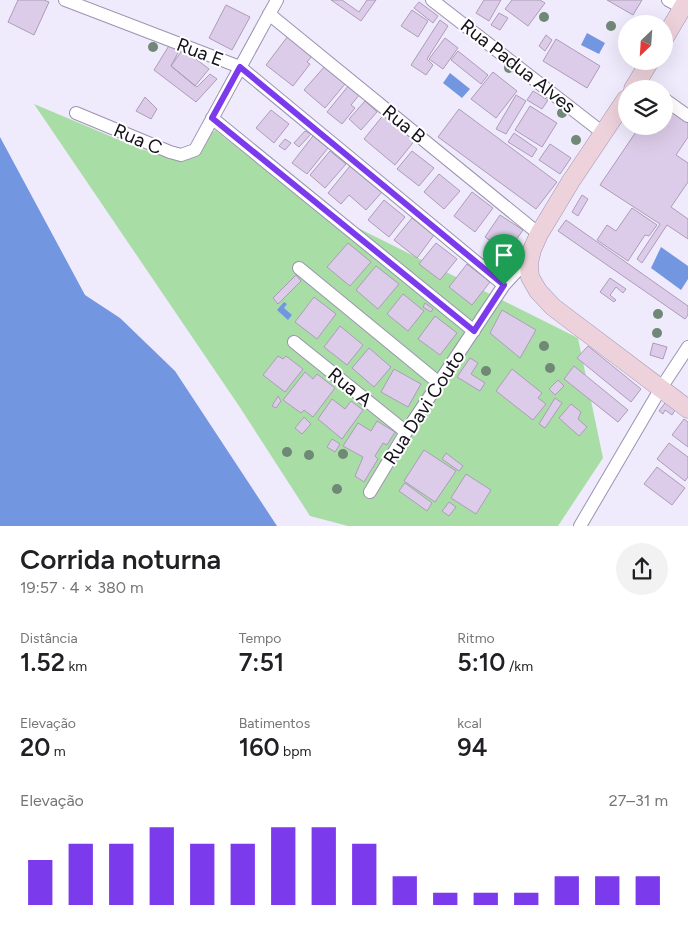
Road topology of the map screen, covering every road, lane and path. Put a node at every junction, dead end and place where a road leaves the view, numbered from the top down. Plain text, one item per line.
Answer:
1 (65, 0) edge
2 (277, 0) edge
3 (432, 0) edge
4 (679, 3) edge
5 (269, 14) junction
6 (673, 17) edge
7 (240, 67) junction
8 (673, 105) edge
9 (618, 111) edge
10 (76, 113) dead end
11 (688, 116) edge
12 (212, 118) junction
13 (603, 133) junction
14 (539, 234) junction
15 (529, 263) junction
16 (300, 268) dead end
17 (504, 285) junction
18 (474, 331) junction
19 (294, 342) dead end
20 (688, 347) edge
21 (439, 383) junction
22 (661, 388) junction
23 (688, 408) edge
24 (406, 432) junction
25 (370, 492) dead end
26 (580, 526) edge

1 - 7 street, Rua E
2 - 5 street
3 - 13 street, Rua Padua Alves
4 - 6 street
5 - 7 street
5 - 14 street, Rua B
7 - 12 street
7 - 17 street, Rua E
8 - 11 street
9 - 13 street
10 - 12 street, Rua C
12 - 18 street
13 - 14 street
14 - 15 street
15 - 17 street, Rua Davi Couto
15 - 22 street
16 - 21 street
17 - 18 street, Rua Davi Couto
18 - 21 street, Rua Davi Couto
19 - 24 street, Rua A
20 - 22 street
21 - 24 street, Rua Davi Couto
22 - 23 street
22 - 26 street
24 - 25 street, Rua Davi Couto

